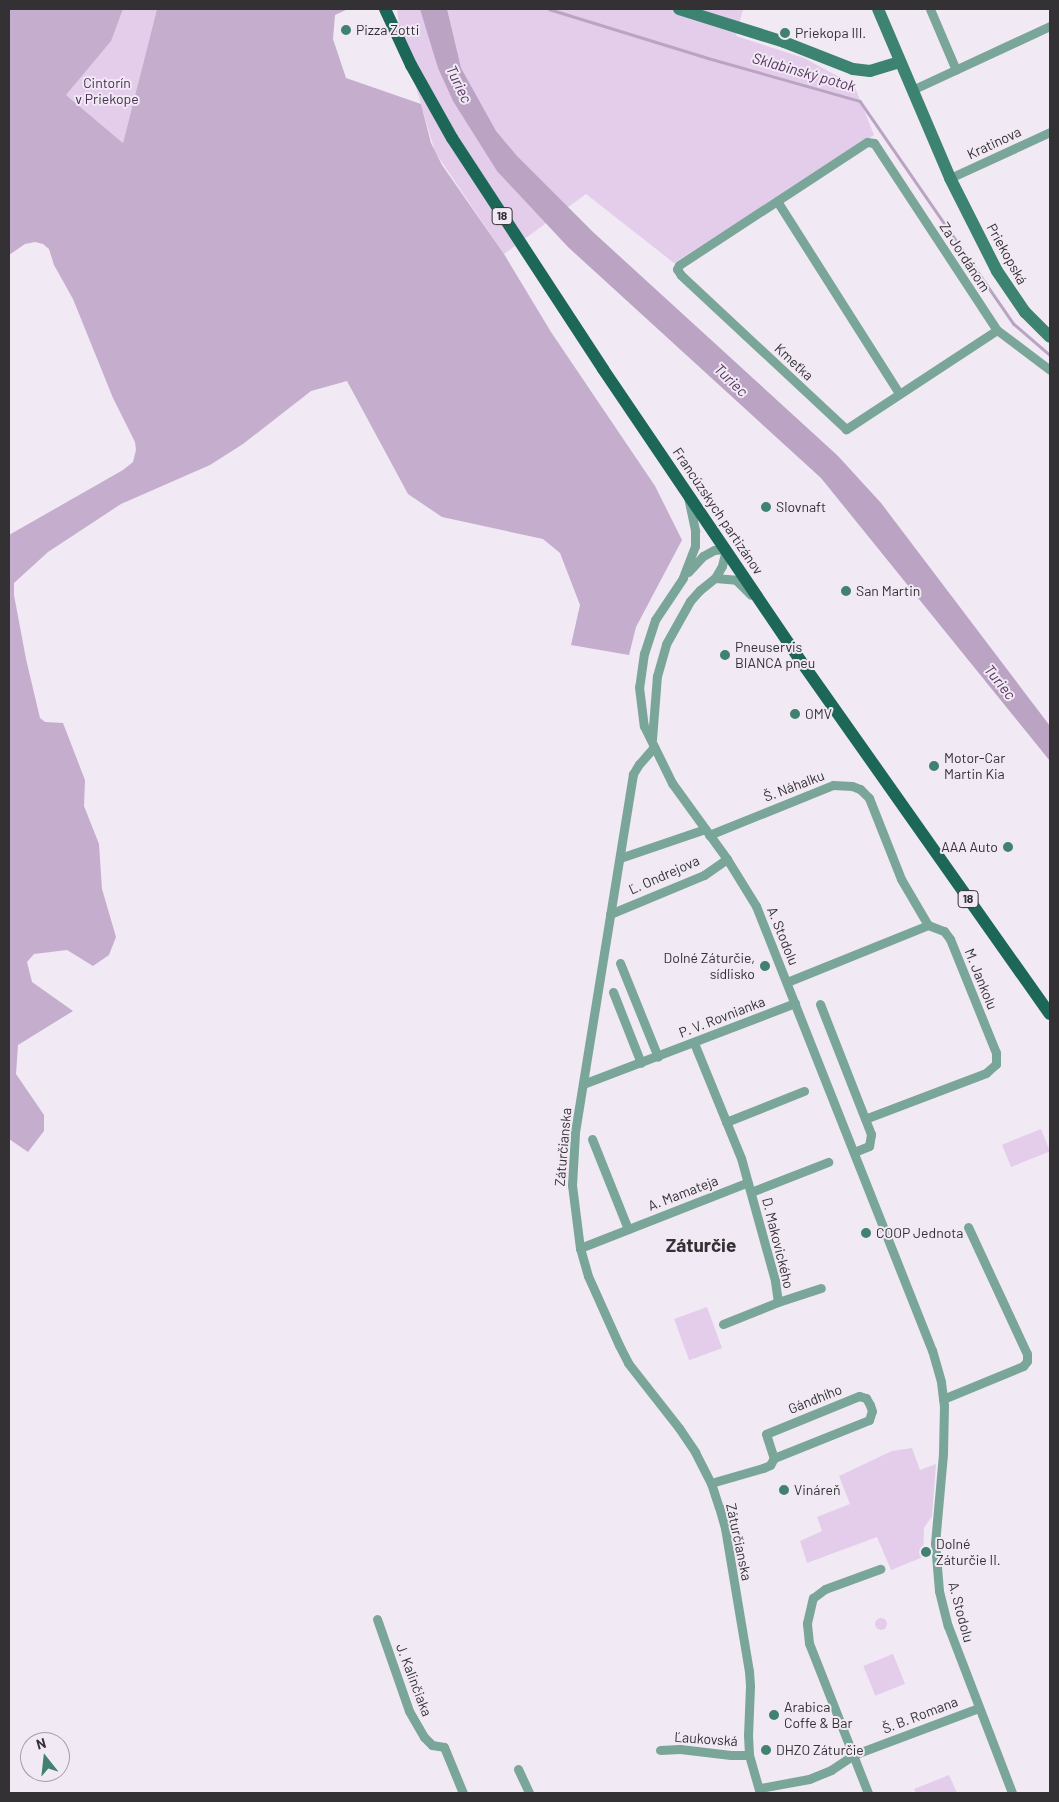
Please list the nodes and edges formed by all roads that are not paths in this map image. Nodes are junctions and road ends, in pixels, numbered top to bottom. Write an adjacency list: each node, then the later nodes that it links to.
1 (386, 9): 16 (main road, Francúzskych partizánov / 18)
2 (679, 9): 6 (street)
3 (878, 9): 6 (street, Priekopská)
4 (930, 9): 7 (street)
5 (1050, 26): 7 (street)
6 (900, 62): 8 (street, Priekopská)
7 (956, 70): 8 (street)
8 (912, 90): 10 (street, Priekopská)
9 (1050, 132): 10 (street, Kratinova)
10 (950, 178): 13 (street, Priekopská)
11 (777, 201): 12 (street, Za Jordánom); 15 (street); 15 (street, Kmeťka)
12 (997, 330): 14 (street, Za Jordánom); 15 (street, Kmeťka)
13 (1050, 337)
14 (1050, 370)
15 (899, 393)
16 (686, 490): 17 (main road, Francúzskych partizánov / 18); 18 (street)
17 (726, 550): 18 (street); 19 (street); 20 (main road, Francúzskych partizánov / 18)
18 (683, 578): 21 (street)
19 (715, 578): 20 (street); 21 (street)
20 (765, 608): 32 (main road, Francúzskych partizánov / 18)
21 (653, 743): 22 (street, A. Stodolu); 23 (street, Záturčianska)
22 (707, 832): 23 (street, Š. Náhalku); 24 (street, A. Stodolu); 26 (street, Š. Náhalku)
23 (620, 858): 25 (street, Záturčianska)
24 (727, 859): 25 (street, Ľ. Ondrejova); 28 (street, A. Stodolu)
25 (610, 914): 36 (street, Záturčianska)
26 (928, 925): 28 (street); 38 (street, M. Jankolu)
27 (620, 963): 34 (street)
28 (787, 982): 30 (street, A. Stodolu)
29 (613, 992): 35 (street)
30 (795, 1002): 33 (street, P. V. Rovnianka); 41 (street, A. Stodolu)
31 (820, 1004): 38 (street)
32 (1050, 1014)
33 (694, 1042): 34 (street, P. V. Rovnianka); 39 (street, D. Makovického)
34 (658, 1057): 35 (street, P. V. Rovnianka)
35 (641, 1063): 36 (street, P. V. Rovnianka)
36 (583, 1084): 47 (street, Záturčianska)
37 (804, 1091): 39 (street)
38 (866, 1119): 41 (street)
39 (726, 1122): 43 (street, D. Makovického)
40 (592, 1139): 46 (street)
41 (854, 1152): 51 (street, A. Stodolu)
42 (828, 1162): 44 (street, D. Makovického)
43 (748, 1182): 44 (street, D. Makovického); 46 (street, A. Mamateja)
44 (751, 1192): 49 (street, D. Makovického)
45 (968, 1227): 51 (street)
46 (628, 1229): 47 (street, A. Mamateja)
47 (580, 1248): 53 (street, Záturčianska)
48 (820, 1288): 49 (street, D. Makovického)
49 (778, 1302): 50 (street, D. Makovického)
50 (723, 1324)
51 (944, 1399): 56 (street, A. Stodolu)
52 (774, 1458): 52 (street, Gándhího); 53 (street, Gándhího)
53 (711, 1483): 58 (street, Záturčianska)
54 (880, 1570): 59 (street)
55 (377, 1619): 62 (street, J. Kalinčiaka)
56 (978, 1708): 59 (street, Š. B. Romana); 65 (street, A. Stodolu)
57 (660, 1750): 58 (street, Ľaukovská)
58 (749, 1755): 61 (street, Záturčianska)
59 (853, 1755): 61 (street, Š. B. Romana); 64 (street)
60 (518, 1769): 63 (street)
61 (760, 1791)
62 (463, 1793)
63 (529, 1793)
64 (868, 1793)
65 (1012, 1793)

